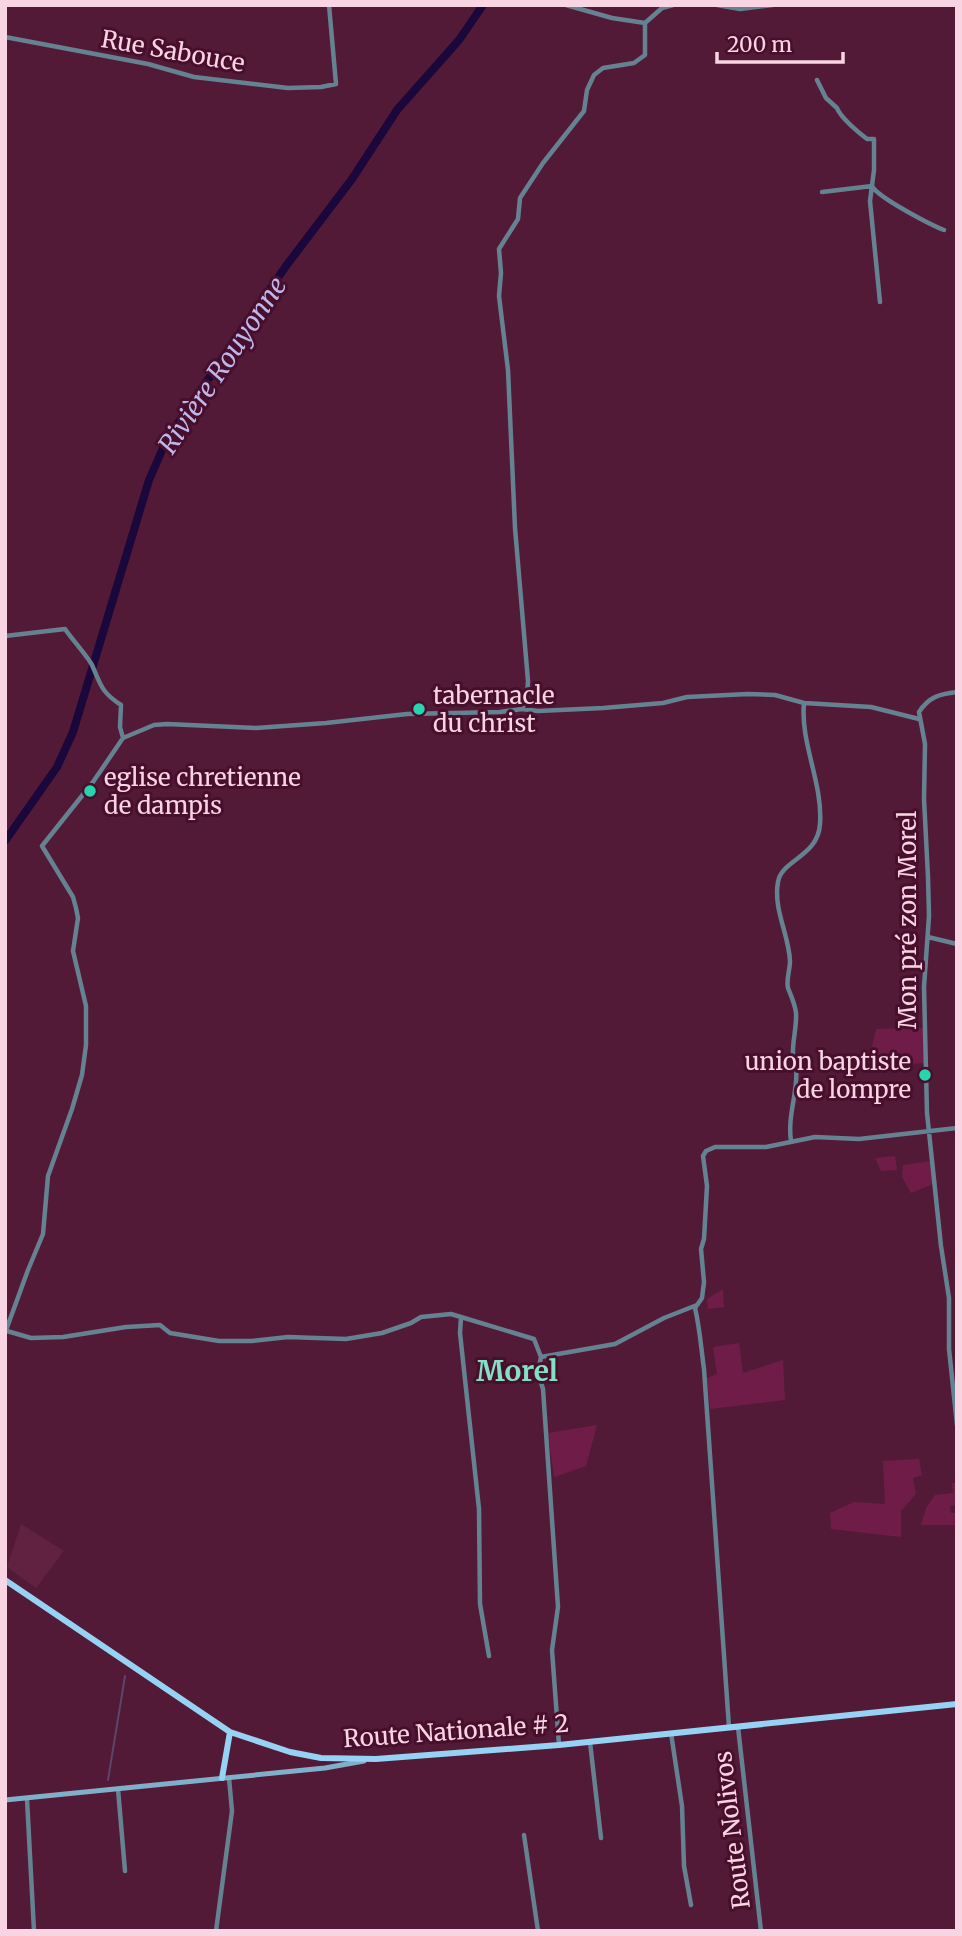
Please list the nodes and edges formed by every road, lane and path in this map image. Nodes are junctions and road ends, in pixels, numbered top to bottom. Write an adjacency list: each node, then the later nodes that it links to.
1 (329, 5): 7 (street, Rue Sabouce)
2 (566, 5): 6 (street)
3 (673, 5): 6 (street)
4 (717, 5): 5 (street)
5 (772, 5)
6 (645, 23): 16 (street)
7 (5, 37)
8 (817, 80): 9 (street)
9 (872, 186): 10 (street); 11 (street); 12 (street)
10 (822, 192)
11 (944, 230)
12 (880, 302)
13 (5, 636): 18 (street)
14 (957, 692): 17 (street)
15 (804, 703): 16 (street); 17 (street); 23 (street)
16 (522, 709): 18 (street)
17 (919, 719): 19 (street, Mon pré zon Morel)
18 (122, 738): 26 (street)
19 (928, 937): 20 (street); 22 (street, Mon pré zon Morel)
20 (957, 944)
21 (957, 1128): 22 (street)
22 (929, 1131): 23 (street); 28 (street, Mon pré zon Morel)
23 (791, 1140): 24 (street)
24 (697, 1304): 27 (street); 33 (street)
25 (461, 1317): 26 (street); 27 (street); 30 (street)
26 (6, 1332)
27 (541, 1357): 37 (street)
28 (957, 1425)
29 (5, 1580): 34 (main road, Route Nationale # 2)
30 (489, 1656)
31 (957, 1704): 32 (main road, Route Nationale # 2)
32 (737, 1726): 33 (main road, Route Nationale # 2); 50 (street, Route Nolivos)
33 (729, 1727): 35 (main road, Route Nationale # 2)
34 (230, 1732): 38 (main road, Route Nationale # 2); 39 (main road)
35 (671, 1733): 36 (main road, Route Nationale # 2); 46 (street)
36 (590, 1741): 37 (main road, Route Nationale # 2); 44 (street)
37 (559, 1745): 38 (main road, Route Nationale # 2)
38 (376, 1759): 39 (main road)
39 (225, 1778): 40 (main road); 48 (street)
40 (118, 1789): 41 (main road); 45 (street)
41 (27, 1798): 42 (main road); 47 (street)
42 (5, 1800)
43 (524, 1835): 49 (street)
44 (601, 1838)
45 (125, 1871)
46 (691, 1905)
47 (34, 1931)
48 (216, 1931)
49 (538, 1931)
50 (761, 1931)

